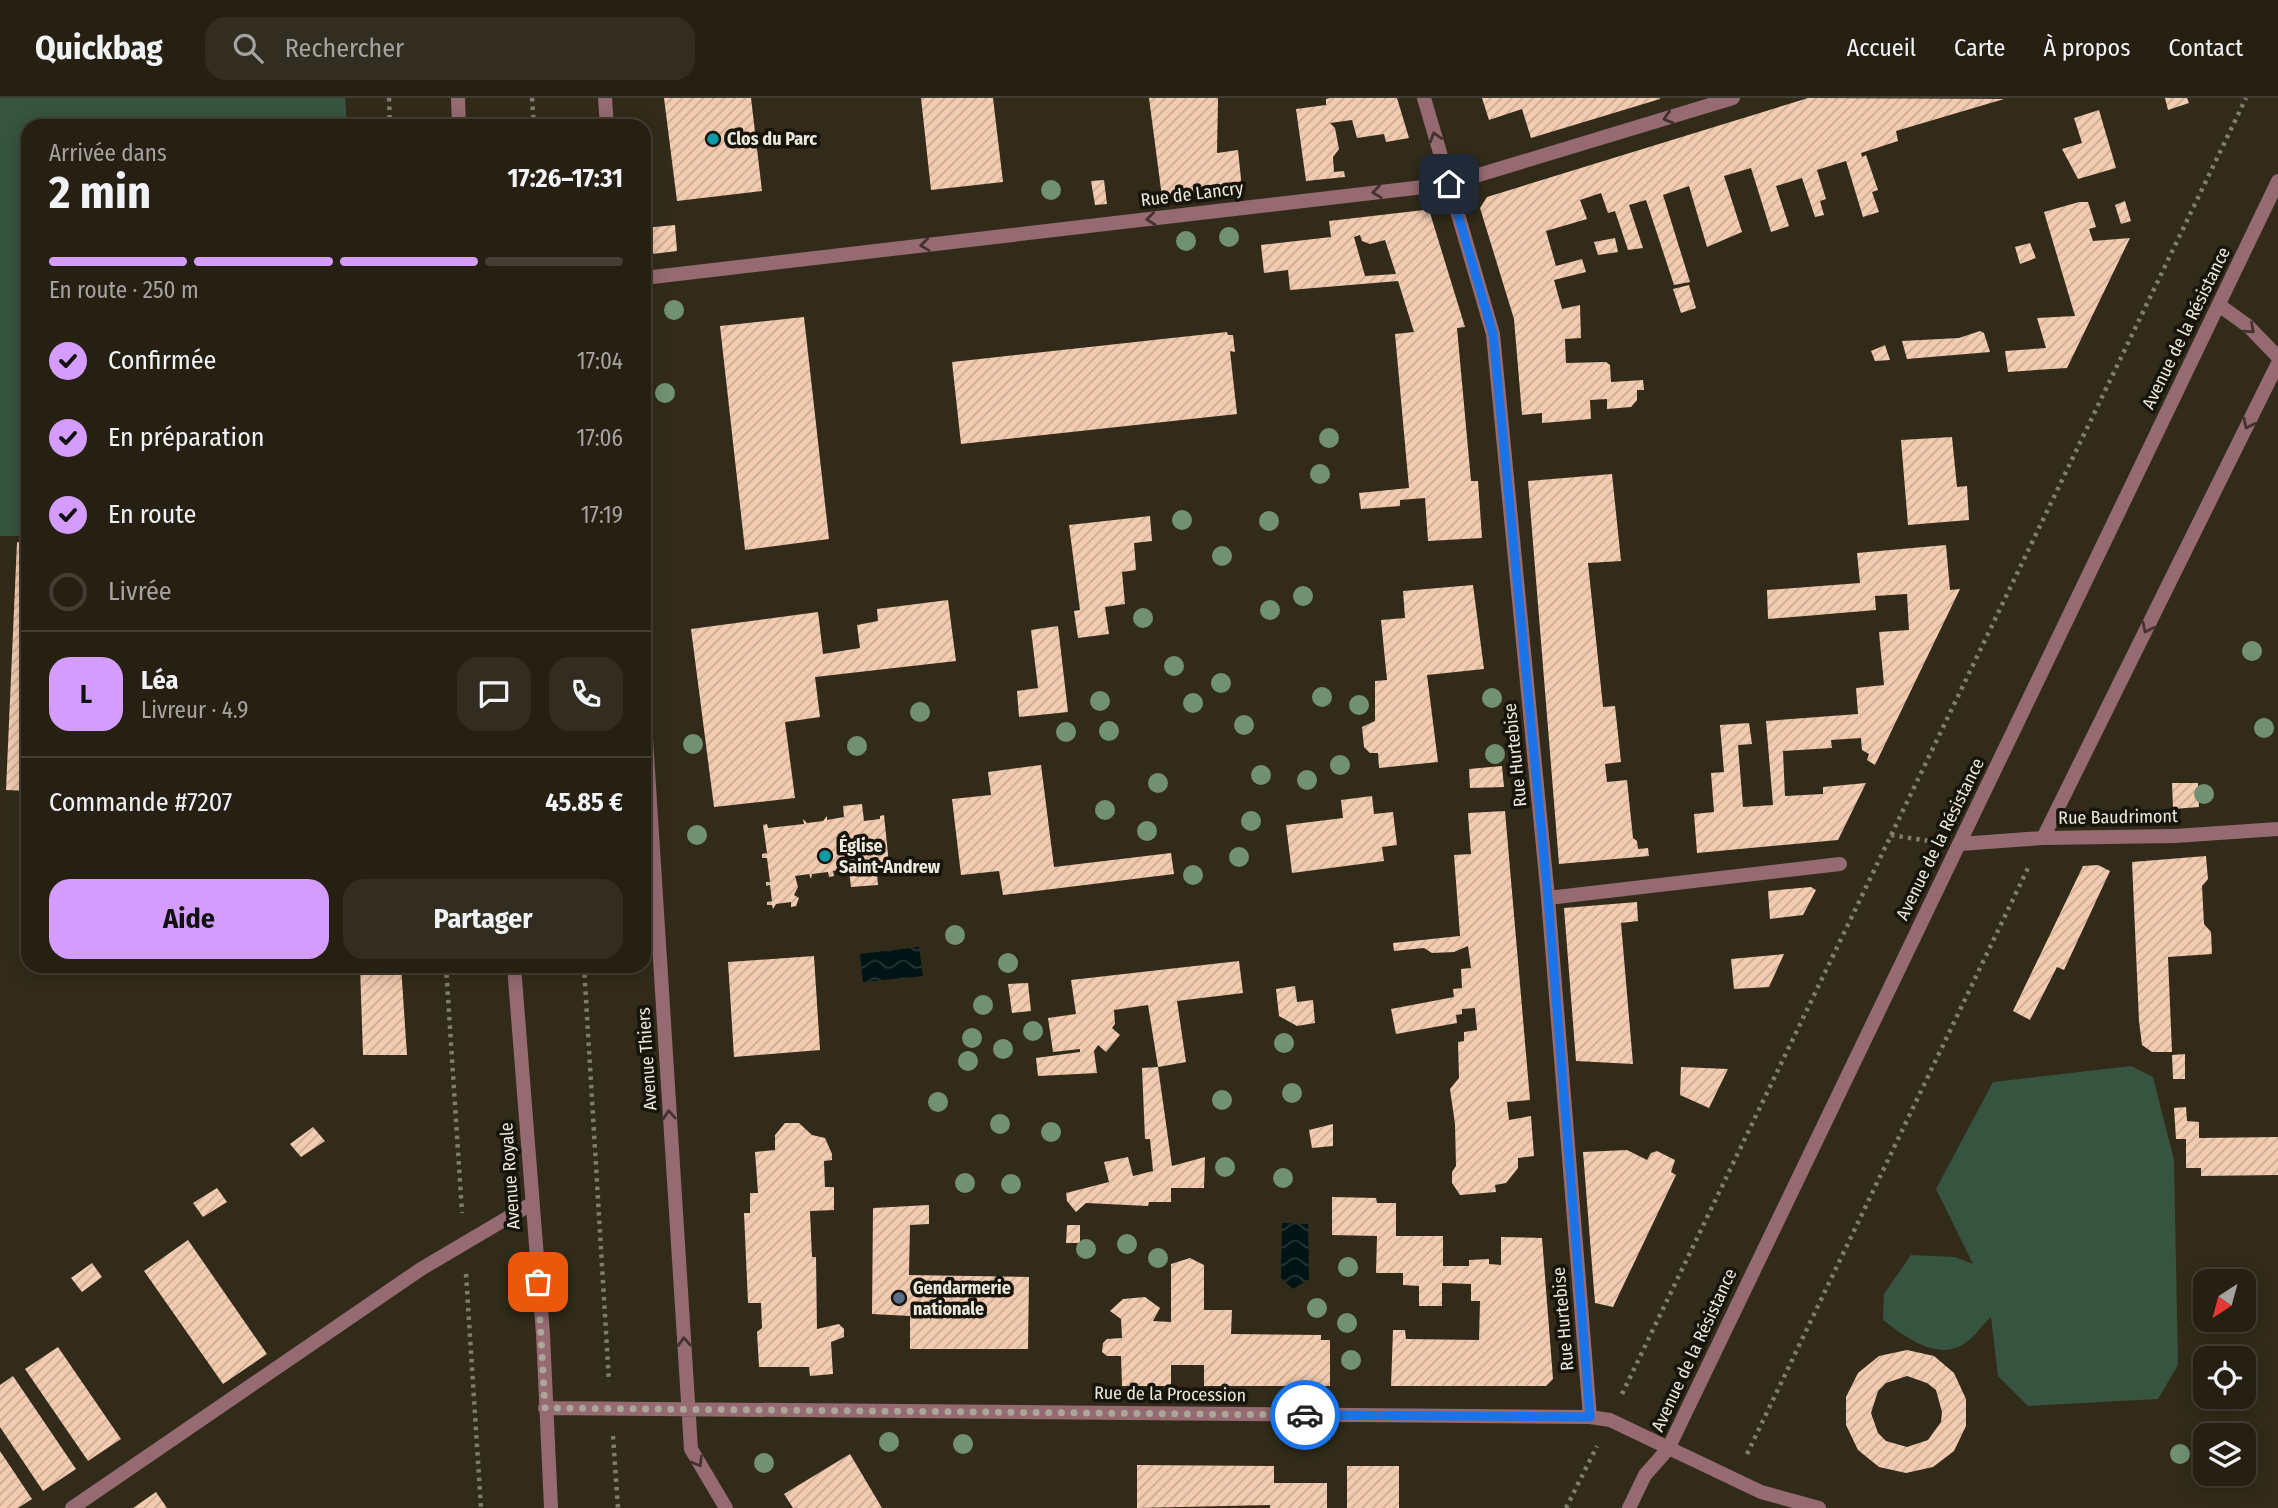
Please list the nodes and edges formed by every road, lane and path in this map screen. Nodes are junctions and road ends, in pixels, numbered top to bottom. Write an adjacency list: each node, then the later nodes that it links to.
1 (389, 98): 8 (path)
2 (458, 98): 9 (street)
3 (532, 98): 10 (path)
4 (605, 98): 11 (street)
5 (1424, 98): 13 (street, Rue Hurtebise, one-way to 5)
6 (1733, 98): 13 (street, Rue de Lancry, one-way to 13)
7 (2246, 98): 20 (path)
8 (390, 119)
9 (459, 119)
10 (534, 119)
11 (606, 119)
12 (2278, 181): 15 (street, Avenue de la Résistance)
13 (1449, 184): 14 (street, Rue de Lancry, one-way to 14); 24 (street, Rue Hurtebise)
14 (651, 277)
15 (2219, 305): 16 (street, one-way to 16); 22 (street, Avenue de la Résistance)
16 (2278, 357)
17 (2278, 363): 21 (street, one-way to 21)
18 (651, 819): 30 (street, Avenue Thiers, one-way to 18)
19 (2278, 830): 21 (street, Rue Baudrimont)
20 (1891, 835): 22 (path); 32 (path)
21 (2043, 838): 22 (street, Rue Baudrimont); 34 (path)
22 (1959, 844): 33 (street, Avenue de la Résistance)
23 (1840, 864): 24 (street)
24 (1548, 898): 31 (street, Rue Hurtebise)
25 (514, 973): 27 (street, Avenue Royale)
26 (584, 973): 29 (path)
27 (531, 1204): 28 (street, Avenue Royale); 36 (street)
28 (545, 1408): 29 (street, Rue de la Procession); 37 (street, Avenue Royale)
29 (610, 1409): 30 (street, Rue de la Procession); 38 (path)
30 (688, 1410): 31 (street, Rue de la Procession); 39 (street, Avenue Thiers, one-way to 39)
31 (1590, 1417): 32 (street, Rue de la Procession)
32 (1610, 1420): 33 (street, Rue de la Procession); 40 (path)
33 (1668, 1449): 34 (street, Rue de la Procession); 41 (street, Avenue de la Résistance)
34 (1735, 1480): 35 (street, Rue de la Procession)
35 (1761, 1492): 42 (street); 43 (street, Rue de la Procession)
36 (72, 1508)
37 (551, 1508)
38 (618, 1508)
39 (726, 1508)
40 (1566, 1508)
41 (1629, 1508)
42 (1759, 1508)
43 (1819, 1508)

